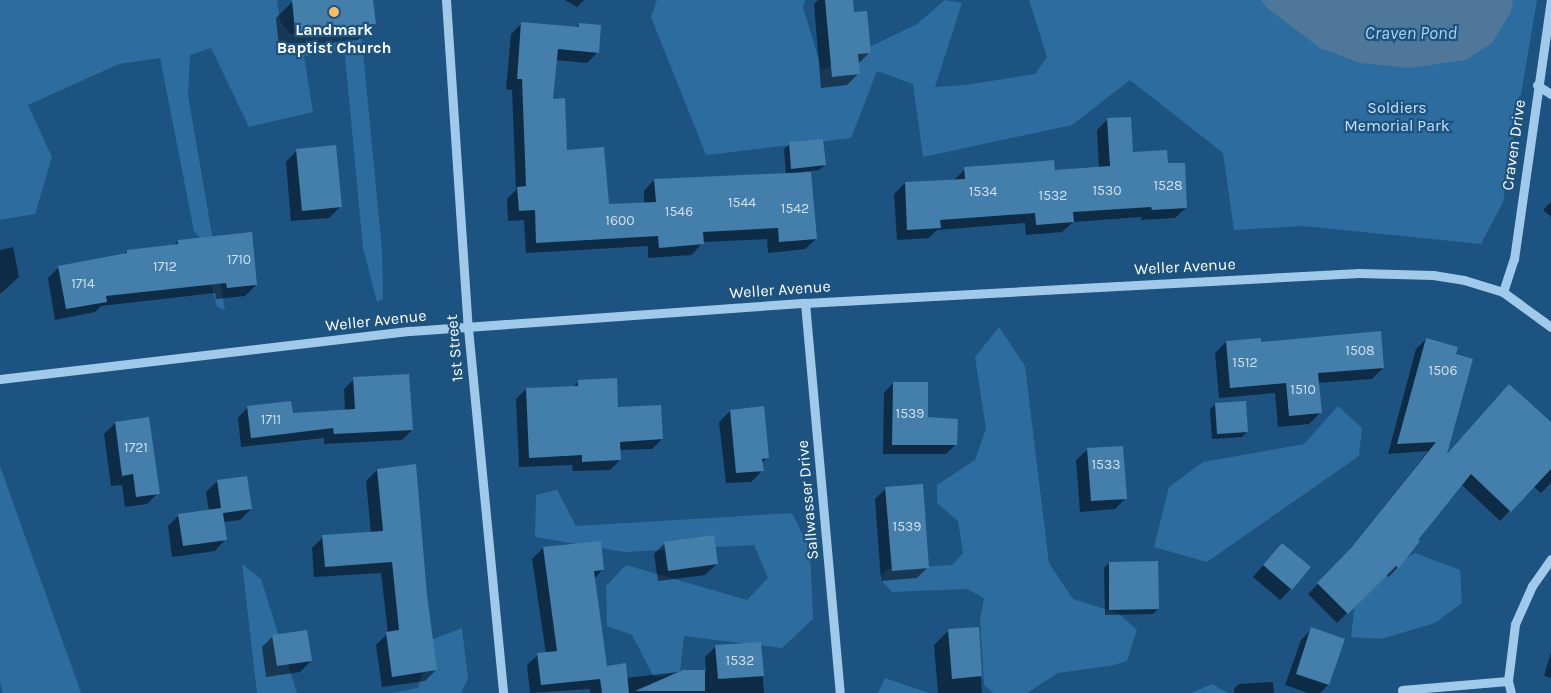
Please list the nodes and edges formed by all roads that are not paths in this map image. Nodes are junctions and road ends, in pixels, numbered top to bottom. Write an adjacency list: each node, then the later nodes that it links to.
1 (446, 0): 7 (street, 1st Street)
2 (1551, 0): 3 (street, Craven Drive)
3 (1538, 85): 4 (street); 5 (street, Craven Drive)
4 (1551, 94)
5 (1503, 292): 6 (street, Weller Avenue); 8 (street, Weller Avenue)
6 (805, 304): 7 (street, Weller Avenue); 14 (street, Sallwasser Drive)
7 (468, 328): 9 (street, Weller Avenue); 13 (street, 1st Street)
8 (1551, 328)
9 (0, 379)
10 (1551, 559): 11 (street)
11 (1508, 681): 12 (street); 15 (street)
12 (1402, 690)
13 (502, 693)
14 (840, 693)
15 (1511, 693)

